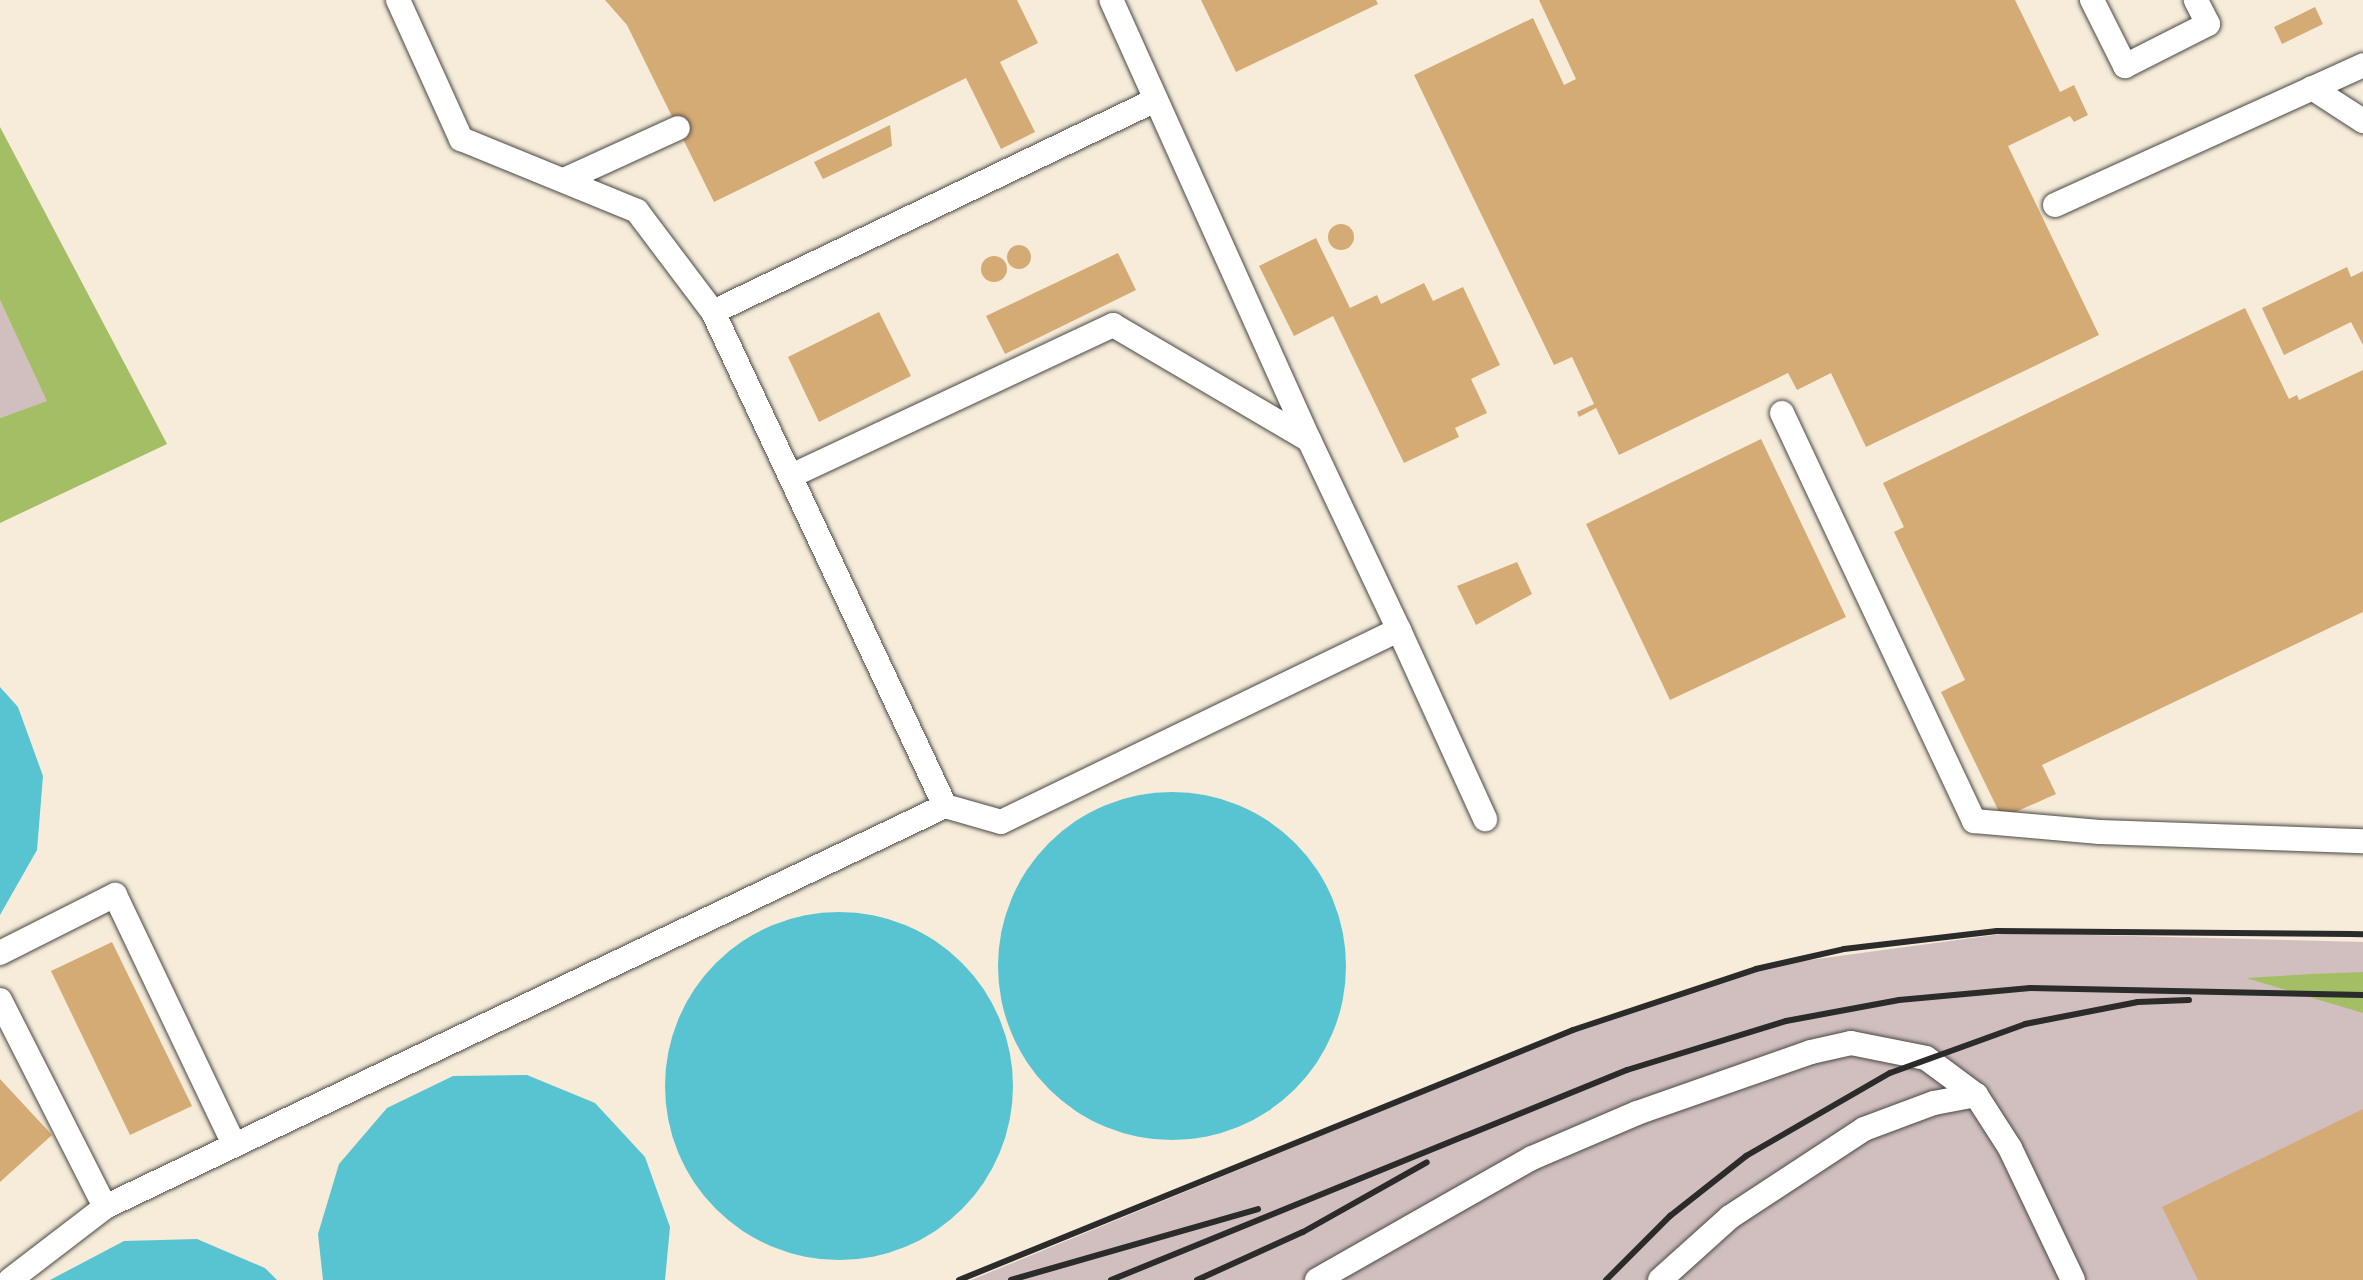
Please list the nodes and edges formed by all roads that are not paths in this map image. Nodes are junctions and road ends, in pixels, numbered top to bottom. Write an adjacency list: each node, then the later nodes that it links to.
1 (398, 0): 10 (lane)
2 (1111, 0): 7 (lane)
3 (2092, 0): 4 (lane)
4 (2196, 0)
5 (2363, 65): 6 (lane)
6 (2312, 88): 8 (lane); 11 (lane)
7 (1156, 100): 12 (lane); 14 (lane)
8 (2363, 121)
9 (678, 128): 10 (lane)
10 (564, 180): 12 (lane)
11 (2055, 205)
12 (713, 312): 15 (lane)
13 (1782, 413): 19 (lane)
14 (1309, 440): 15 (lane); 16 (lane)
15 (791, 476): 17 (lane)
16 (1399, 630): 17 (lane); 18 (lane)
17 (945, 806): 23 (lane)
18 (1485, 819)
19 (2363, 841)
20 (0, 953): 23 (lane)
21 (0, 1000): 24 (lane)
22 (1976, 1095): 26 (lane); 27 (lane); 28 (lane)
23 (234, 1144): 24 (lane)
24 (105, 1207): 25 (lane)
25 (10, 1280)
26 (1317, 1280)
27 (1660, 1280)
28 (2073, 1280)

